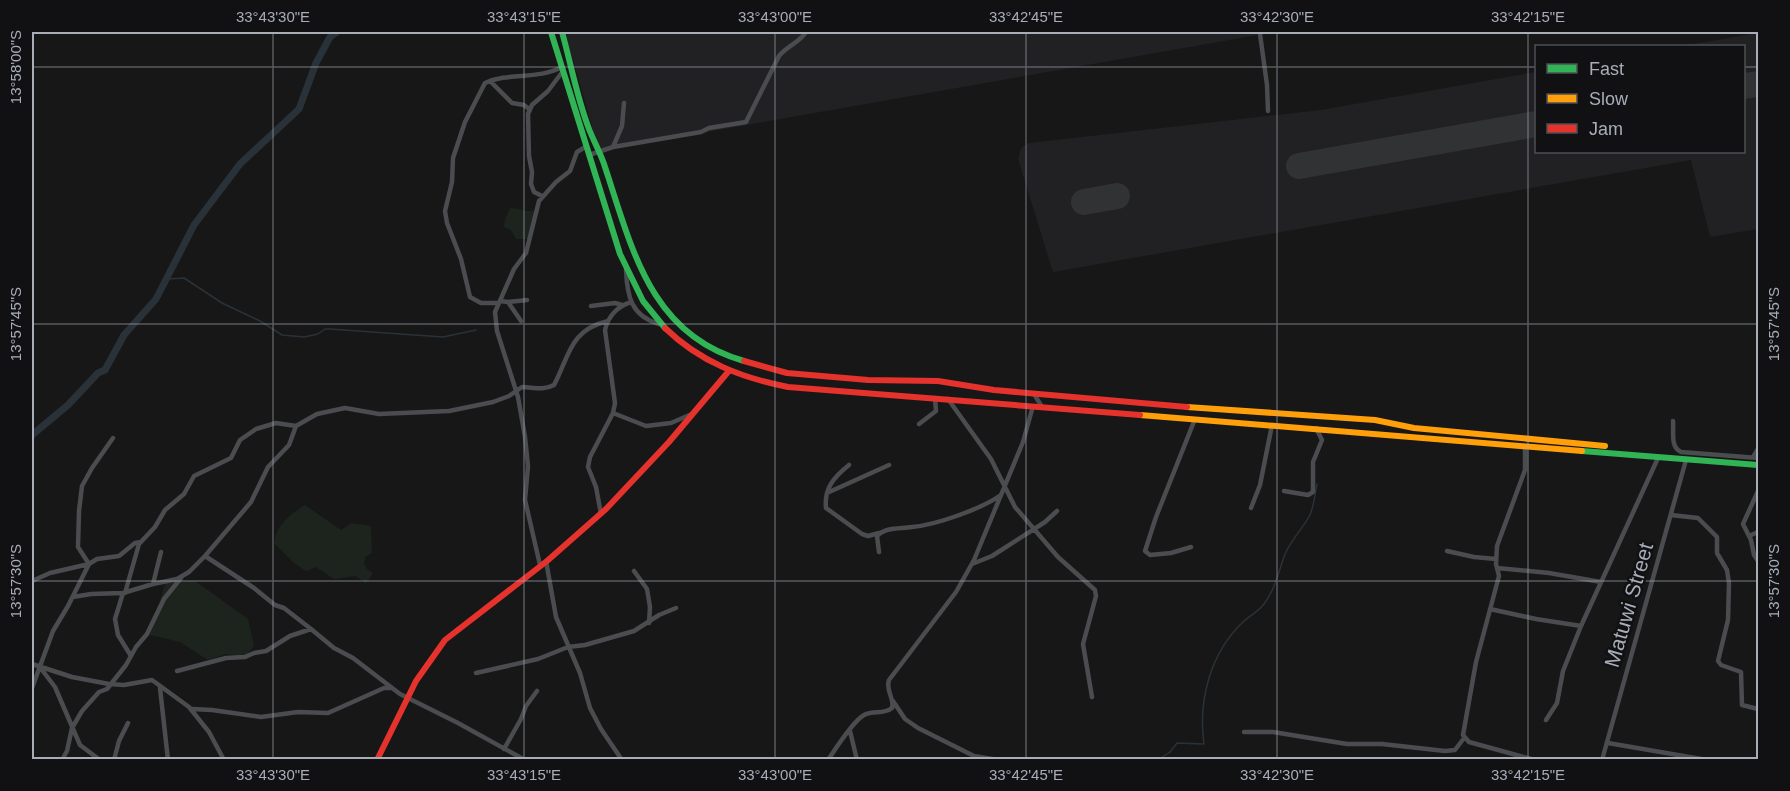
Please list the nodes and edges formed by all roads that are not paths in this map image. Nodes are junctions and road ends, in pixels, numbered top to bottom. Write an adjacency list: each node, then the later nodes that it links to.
1 (551, 32): 5 (street)
2 (562, 32): 12 (street)
3 (806, 32): 11 (street)
4 (1262, 32): 9 (street)
5 (563, 69): 6 (street); 8 (street); 10 (street)
6 (490, 81): 8 (street); 17 (street)
7 (624, 103): 11 (street)
8 (529, 109): 14 (street)
9 (1268, 111)
10 (587, 146): 13 (street); 14 (street)
11 (613, 147): 12 (street)
12 (600, 151): 13 (street); 27 (street)
13 (589, 155): 15 (street)
14 (542, 196): 17 (street)
15 (626, 268): 19 (street); 24 (street)
16 (527, 300): 18 (street)
17 (499, 302): 18 (street); 26 (street)
18 (508, 302): 22 (street)
19 (631, 303): 20 (street); 24 (street)
20 (622, 305): 21 (street); 23 (street)
21 (591, 306)
22 (521, 321)
23 (608, 321): 26 (street); 33 (street)
24 (662, 324): 25 (street)
25 (728, 372): 28 (street); 32 (street)
26 (516, 390): 38 (street); 71 (street)
27 (1034, 393): 31 (street); 41 (street)
28 (935, 398): 29 (street); 36 (street)
29 (948, 399): 30 (street); 50 (street)
30 (1033, 406): 31 (street); 50 (street)
31 (1042, 407): 34 (street)
32 (697, 412): 33 (street); 57 (street)
33 (614, 413): 57 (street)
34 (1195, 419): 37 (street); 64 (street)
35 (1673, 422): 45 (street)
36 (919, 424)
37 (1272, 425): 39 (street); 55 (street)
38 (297, 426): 63 (street); 68 (street)
39 (1316, 428): 42 (street); 51 (street)
40 (113, 438): 72 (street)
41 (1605, 446)
42 (1525, 447): 44 (street); 69 (street)
43 (1758, 449): 45 (street)
44 (1658, 458): 46 (street); 78 (street)
45 (1756, 458)
46 (1686, 460): 49 (street); 58 (street, Matuwi Street)
47 (849, 465): 53 (street)
48 (889, 465): 53 (street)
49 (1758, 465)
50 (1005, 488): 54 (street); 59 (street)
51 (1284, 491)
52 (1758, 491): 62 (street)
53 (827, 493): 61 (street)
54 (1001, 495): 61 (street); 73 (street)
55 (1251, 508)
56 (1057, 511): 59 (street)
57 (601, 514): 71 (street)
58 (1671, 515): 103 (street); 110 (street, Matuwi Street)
59 (1035, 529): 73 (street); 100 (street)
60 (1758, 532): 62 (street)
61 (879, 533): 67 (street)
62 (1749, 536): 70 (street)
63 (141, 542): 72 (street); 80 (street)
64 (1191, 547)
65 (1447, 551): 69 (street)
66 (161, 552): 79 (street)
67 (879, 552)
68 (206, 556): 76 (street); 86 (street)
69 (1496, 560): 74 (street)
70 (1758, 561)
71 (543, 563): 87 (street); 96 (street)
72 (89, 564): 77 (street); 81 (street)
73 (972, 564): 101 (street)
74 (1497, 568): 78 (street); 83 (street)
75 (634, 571): 84 (street)
76 (183, 576): 79 (street); 88 (street)
77 (32, 581)
78 (1601, 582): 85 (street)
79 (153, 584): 80 (street)
80 (124, 593): 81 (street); 88 (street)
81 (73, 597): 90 (street)
82 (676, 608): 84 (street)
83 (1490, 609): 85 (street); 109 (street)
84 (649, 623): 87 (street)
85 (1581, 626): 104 (street)
86 (311, 629): 91 (street); 97 (street)
87 (568, 647): 92 (street); 119 (street)
88 (131, 656): 93 (street)
89 (32, 664): 90 (street)
90 (39, 666): 93 (street); 95 (street); 106 (street)
91 (177, 671)
92 (476, 673)
93 (110, 684): 94 (street); 106 (street)
94 (160, 687): 102 (street); 115 (street)
95 (32, 688)
96 (414, 688): 97 (street); 99 (street)
97 (393, 689): 99 (street); 102 (street)
98 (537, 691): 111 (street)
99 (408, 698): 111 (street); 117 (street)
100 (1092, 698)
101 (892, 701): 107 (street); 122 (street)
102 (189, 707): 116 (street)
103 (1758, 709)
104 (1546, 720)
105 (128, 723): 114 (street)
106 (72, 728): 112 (street); 113 (street)
107 (850, 731): 120 (street); 121 (street)
108 (1244, 732): 109 (street)
109 (1464, 738): 123 (street)
110 (1608, 743): 124 (street, Matuwi Street); 125 (street)
111 (504, 749): 118 (street)
112 (62, 759)
113 (100, 759)
114 (114, 759)
115 (168, 759)
116 (224, 759)
117 (378, 759)
118 (525, 759)
119 (622, 759)
120 (828, 759)
121 (857, 759)
122 (998, 759)
123 (1534, 759)
124 (1602, 759)
125 (1707, 759)

